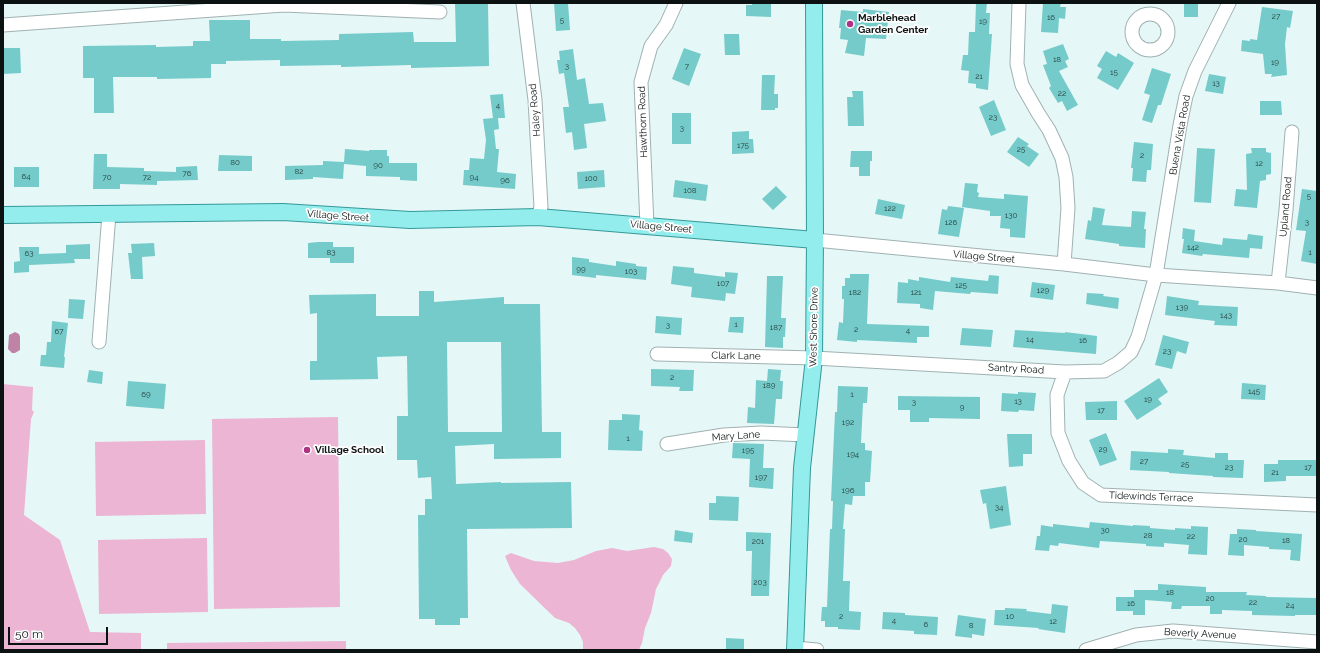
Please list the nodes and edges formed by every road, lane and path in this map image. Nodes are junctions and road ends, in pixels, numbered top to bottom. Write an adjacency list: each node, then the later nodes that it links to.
1 (523, 3): 11 (street, Haley Road)
2 (676, 3): 12 (street, Hawthorn Road)
3 (814, 3): 13 (main road, West Shore Drive)
4 (1019, 3): 14 (street)
5 (1230, 3): 15 (street, Buena Vista Road)
6 (440, 12): 7 (street)
7 (3, 25)
8 (1292, 132): 16 (street, Upland Road)
9 (109, 214): 10 (main road, Village Street); 11 (main road, Village Street); 18 (street)
10 (3, 215)
11 (538, 217): 12 (main road, Village Street)
12 (647, 226): 13 (main road, Village Street)
13 (815, 240): 14 (street, Village Street); 20 (main road, West Shore Drive)
14 (1064, 264): 15 (street, Village Street)
15 (1156, 275): 16 (street, Village Street); 21 (street, Santry Road)
16 (1278, 283): 17 (street, Village Street)
17 (1317, 288)
18 (99, 342)
19 (657, 354): 20 (street, Clark Lane)
20 (814, 358): 21 (street, Santry Road); 22 (main road, West Shore Drive)
21 (1065, 372): 24 (street, Tidewinds Terrace)
22 (806, 435): 23 (street, Mary Lane); 26 (main road, West Shore Drive)
23 (668, 444)
24 (1317, 505)
25 (1317, 642): 28 (street, Beverly Avenue)
26 (795, 649): 27 (street)
27 (817, 650)
28 (1086, 650)

